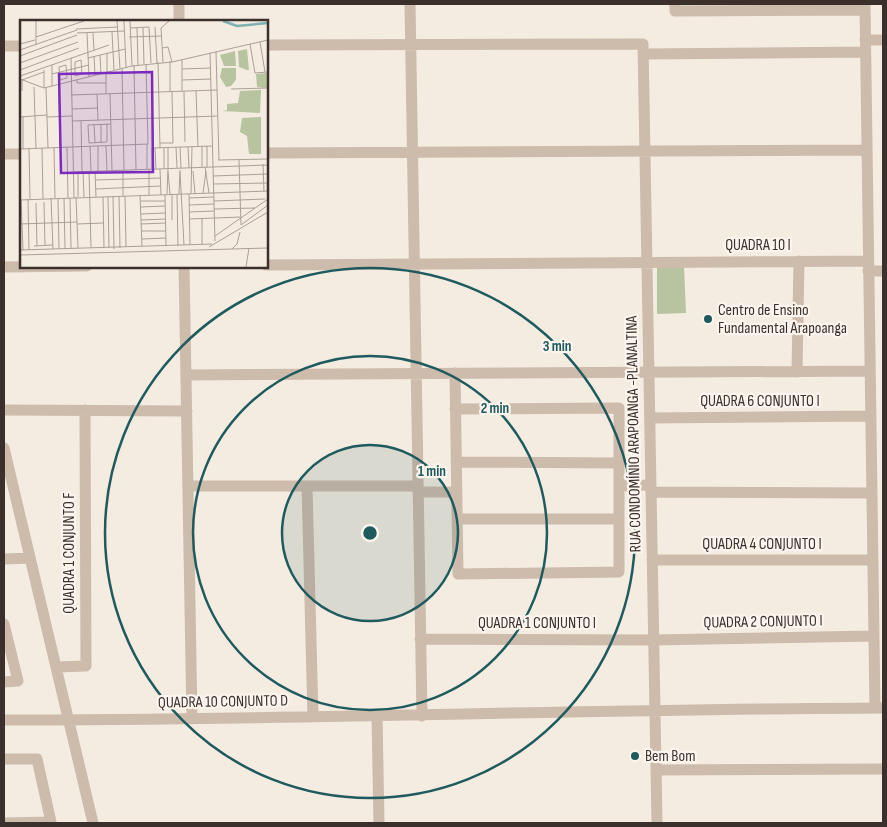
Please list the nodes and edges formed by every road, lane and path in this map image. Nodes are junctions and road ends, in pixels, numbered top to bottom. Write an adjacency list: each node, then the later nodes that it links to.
1 (179, 4): 5 (street)
2 (410, 4): 9 (street)
3 (865, 7): 4 (street); 6 (street)
4 (675, 8)
5 (179, 20)
6 (865, 40): 7 (street); 13 (street)
7 (883, 40)
8 (268, 45): 9 (street)
9 (410, 45): 12 (street); 16 (street)
10 (4, 46): 11 (street)
11 (20, 46)
12 (643, 49): 13 (street); 15 (street, RUA CONDOMÍNIO ARAPOANGA -PLANALTINA)
13 (865, 52): 14 (street)
14 (867, 150): 15 (street); 24 (street)
15 (645, 151): 16 (street); 21 (street, RUA CONDOMÍNIO ARAPOANGA -PLANALTINA)
16 (412, 152): 17 (street); 22 (street)
17 (268, 153)
18 (4, 154): 19 (street)
19 (20, 154)
20 (799, 261): 21 (street, QUADRA 10 I); 24 (street, QUADRA 10 I); 31 (street)
21 (647, 262): 22 (street, QUADRA 10 I); 30 (street, RUA CONDOMÍNIO ARAPOANGA -PLANALTINA)
22 (414, 264): 23 (street, QUADRA 10 I); 33 (street)
23 (268, 265)
24 (868, 266): 28 (street, QUADRA 10 I); 29 (street)
25 (4, 267): 26 (street)
26 (20, 267)
27 (184, 268): 34 (street)
28 (883, 271)
29 (870, 371): 31 (street); 39 (street)
30 (649, 372): 31 (street); 32 (street); 40 (street, RUA CONDOMÍNIO ARAPOANGA -PLANALTINA)
31 (797, 372)
32 (455, 373): 33 (street); 35 (street)
33 (416, 374): 34 (street); 47 (street)
34 (186, 375): 38 (street)
35 (455, 409): 42 (street); 43 (street)
36 (4, 410): 37 (street)
37 (85, 410): 38 (street); 65 (street, QUADRA 1 CONJUNTO F)
38 (187, 411): 44 (street)
39 (870, 416): 40 (street, QUADRA 6 CONJUNTO I); 50 (street)
40 (650, 418): 48 (street, RUA CONDOMÍNIO ARAPOANGA -PLANALTINA)
41 (4, 449): 51 (street)
42 (456, 462): 43 (street); 49 (street)
43 (619, 463): 46 (street)
44 (188, 486): 45 (street); 73 (street)
45 (307, 486): 47 (street); 72 (street)
46 (619, 486): 48 (street); 55 (street)
47 (418, 489): 49 (street); 63 (street)
48 (651, 489): 50 (street); 58 (street, RUA CONDOMÍNIO ARAPOANGA -PLANALTINA)
49 (456, 492): 54 (street)
50 (872, 493): 53 (street)
51 (16, 501): 52 (street); 57 (street)
52 (4, 502)
53 (878, 518): 59 (street)
54 (457, 519): 55 (street); 55 (street)
55 (619, 519)
56 (4, 558): 57 (street)
57 (30, 558): 65 (street)
58 (652, 560): 59 (street, QUADRA 4 CONJUNTO I); 64 (street, RUA CONDOMÍNIO ARAPOANGA -PLANALTINA)
59 (873, 560): 60 (street)
60 (879, 574): 62 (street)
61 (4, 624): 67 (street)
62 (877, 628): 64 (street, QUADRA 2 CONJUNTO I); 66 (street)
63 (420, 639): 64 (street, QUADRA 1 CONJUNTO I); 71 (street)
64 (654, 640): 69 (street, RUA CONDOMÍNIO ARAPOANGA -PLANALTINA)
65 (56, 667): 75 (street)
66 (879, 674): 68 (street)
67 (4, 682)
68 (879, 708): 69 (street, QUADRA 10 CONJUNTO D)
69 (655, 710): 71 (street, QUADRA 10 CONJUNTO D); 78 (street, RUA CONDOMÍNIO ARAPOANGA -PLANALTINA)
70 (377, 716): 71 (street, QUADRA 10 CONJUNTO D); 72 (street, QUADRA 10 CONJUNTO D); 81 (street)
71 (422, 716)
72 (313, 717): 73 (street, QUADRA 10 CONJUNTO D)
73 (192, 719): 75 (street, QUADRA 10 CONJUNTO D)
74 (4, 720): 75 (street, QUADRA 10 CONJUNTO D)
75 (69, 720): 80 (street)
76 (4, 759): 79 (street)
77 (878, 769): 78 (street)
78 (656, 770): 82 (street, RUA CONDOMÍNIO ARAPOANGA -PLANALTINA)
79 (5, 823)
80 (93, 823)
81 (379, 823)
82 (657, 823)

